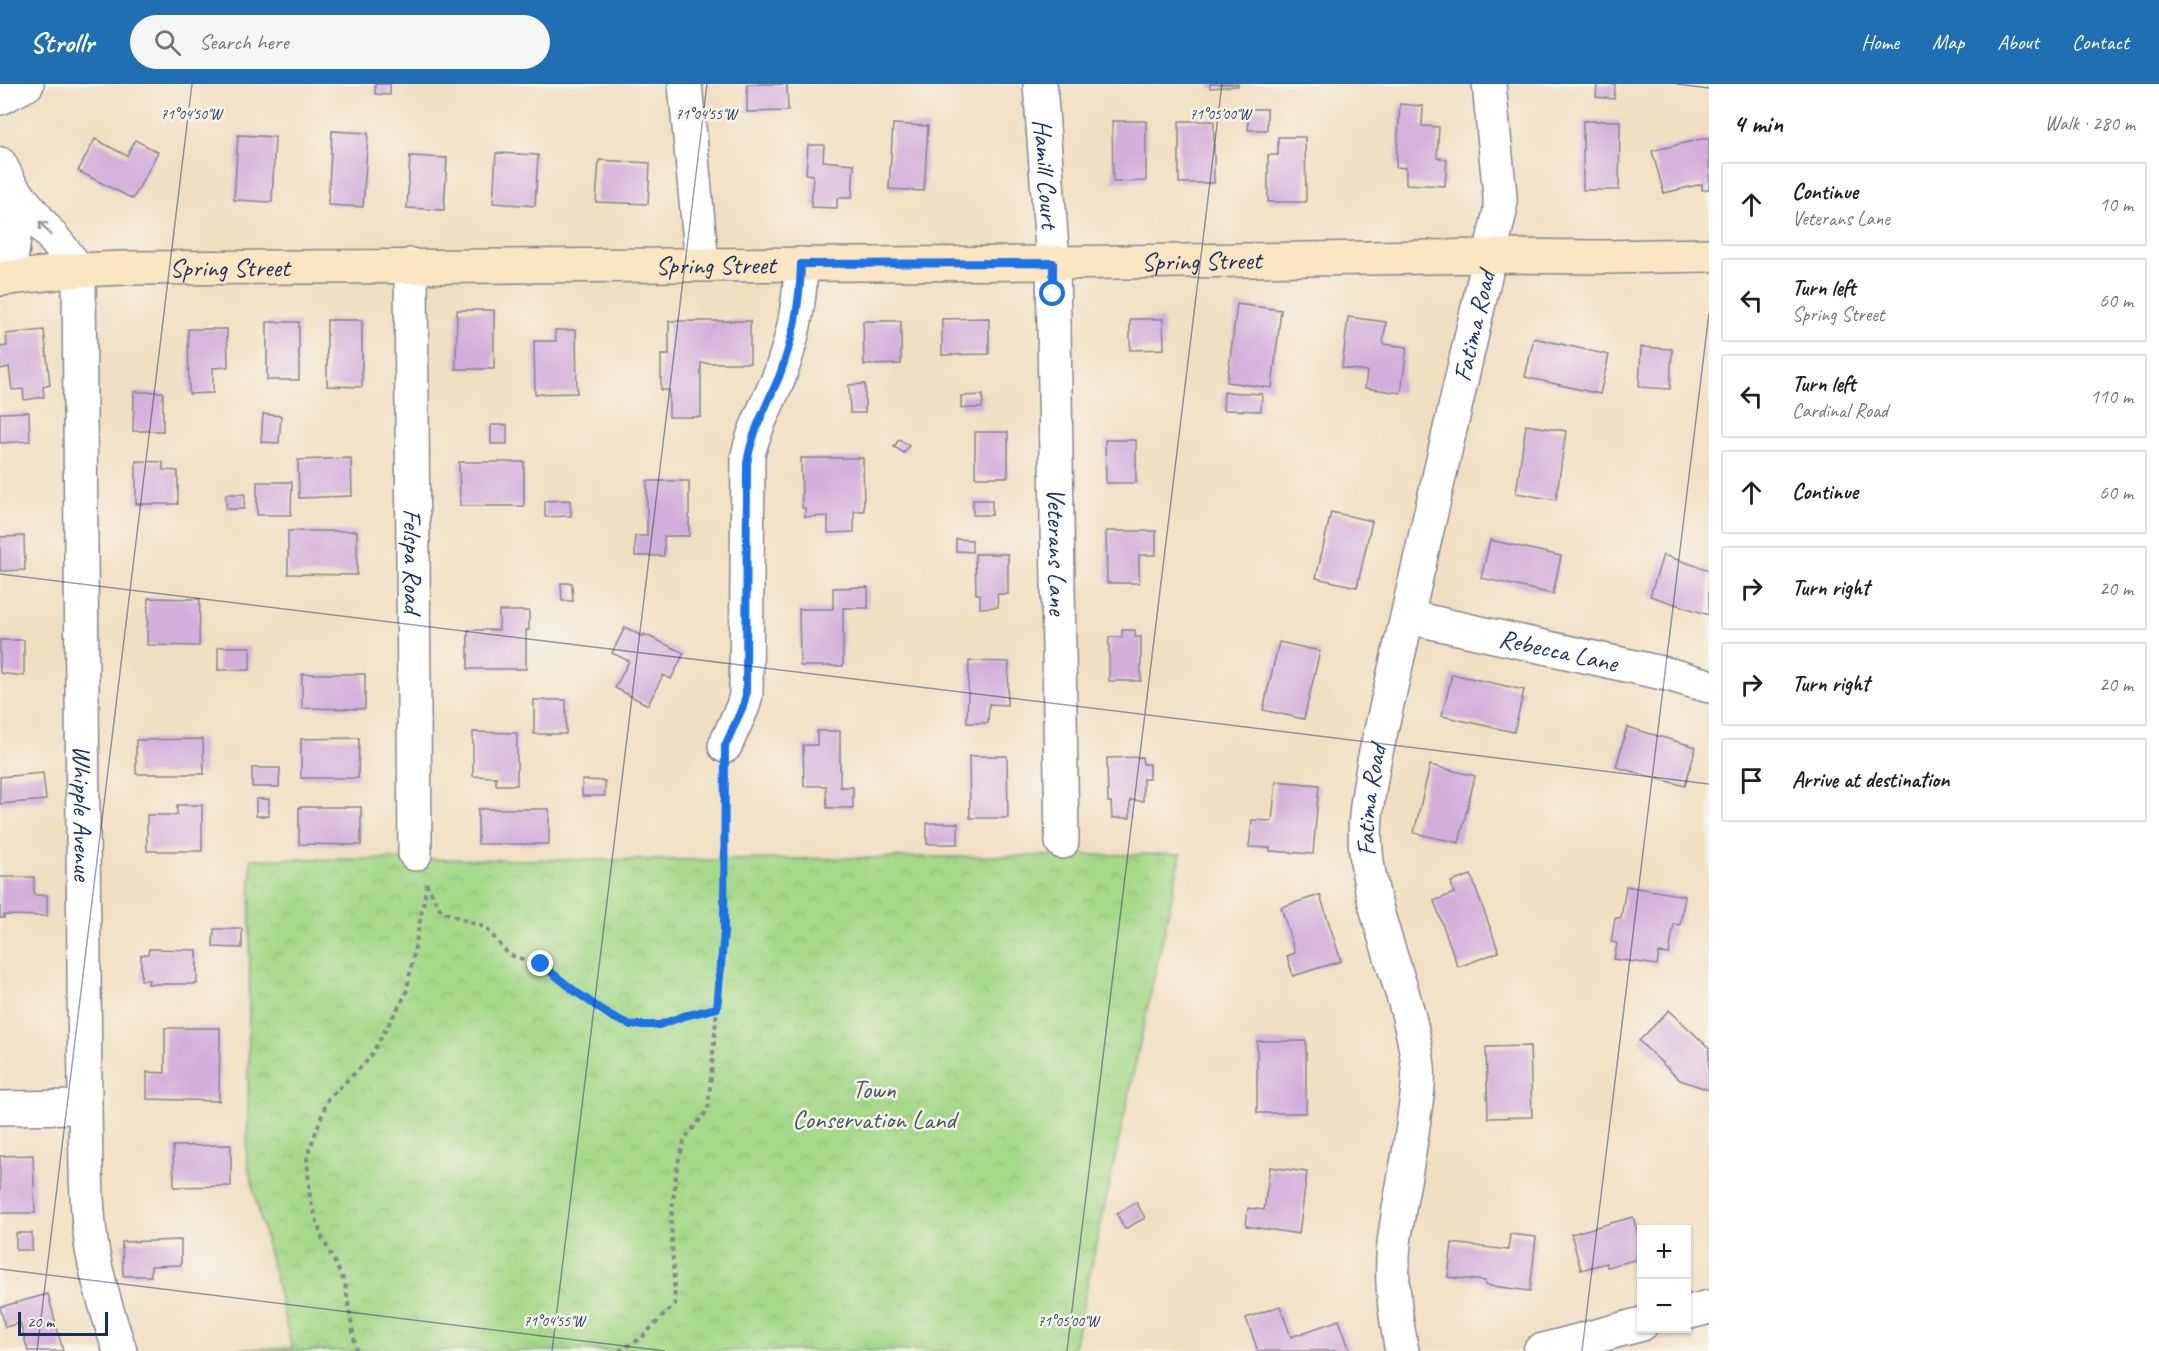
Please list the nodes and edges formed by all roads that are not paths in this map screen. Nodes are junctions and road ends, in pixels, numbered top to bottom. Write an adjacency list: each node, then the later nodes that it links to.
1 (27, 84): 5 (street)
2 (685, 84): 10 (street)
3 (1040, 84): 9 (street, Hamill Court)
4 (1489, 84): 8 (street, Fatima Road)
5 (0, 98)
6 (6, 175): 13 (street, one-way to 6); 14 (street)
7 (1709, 255): 8 (main road, Spring Street)
8 (1490, 256): 9 (main road, Spring Street); 15 (street, Fatima Road)
9 (1053, 263): 11 (main road, Spring Street); 18 (street, Veterans Lane)
10 (702, 264): 11 (main road, Spring Street); 12 (main road, Spring Street)
11 (801, 264): 17 (street)
12 (411, 266): 13 (main road, Spring Street); 19 (street, Felspa Road)
13 (79, 270): 14 (main road, Spring Street); 20 (street, Whipple Avenue)
14 (4, 278)
15 (1408, 617): 16 (street, Rebecca Lane); 26 (street, Fatima Road)
16 (1709, 686)
17 (725, 746)
18 (1062, 842)
19 (421, 869)
20 (85, 1107): 21 (street); 25 (street, Whipple Avenue)
21 (0, 1108)
22 (1709, 1307): 23 (street)
23 (1691, 1312)
24 (1637, 1325): 27 (street)
25 (120, 1351)
26 (1402, 1351)
27 (1540, 1351)

